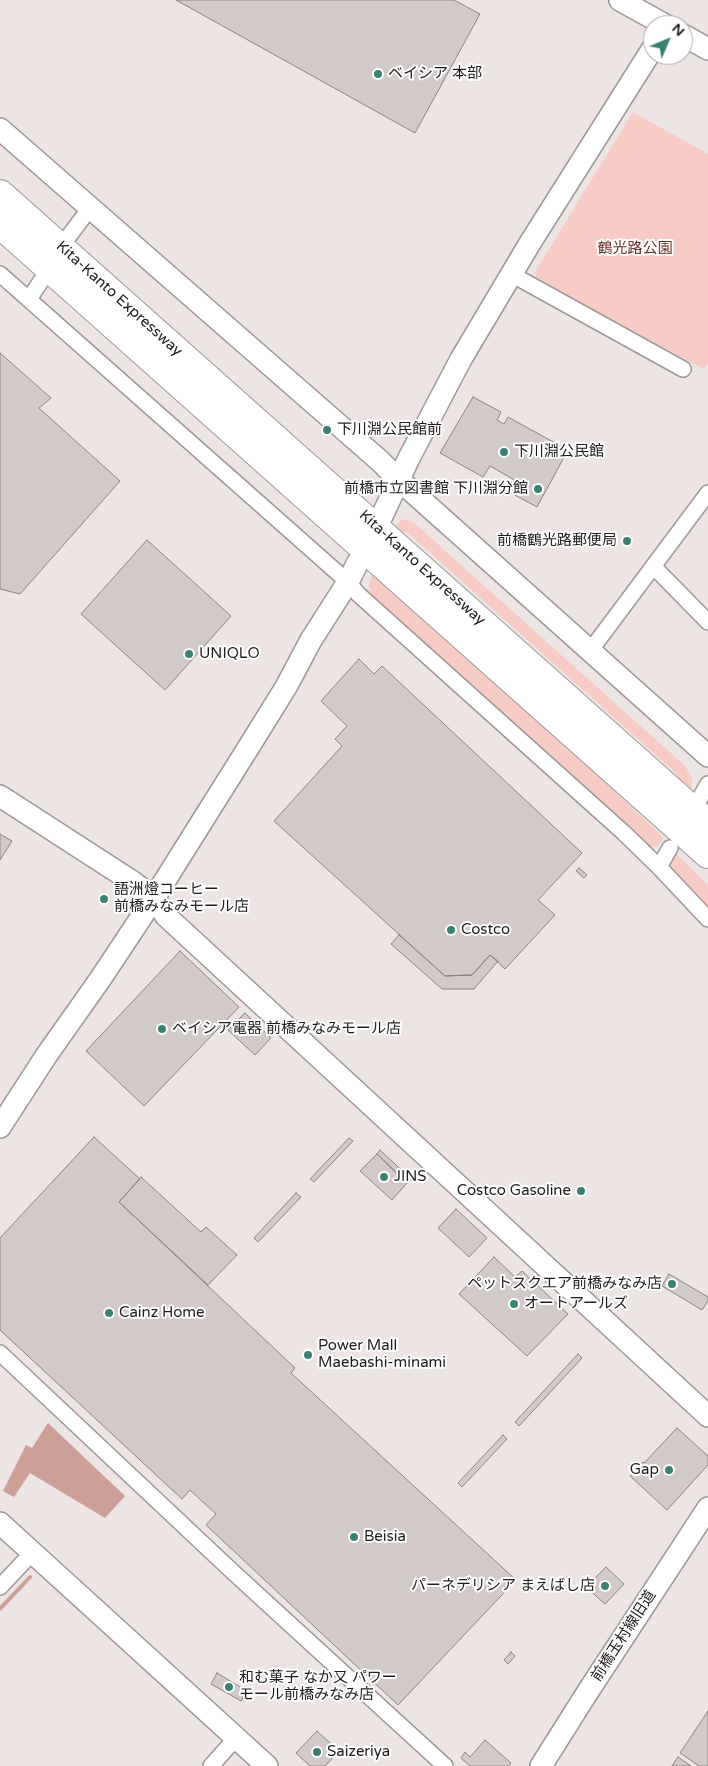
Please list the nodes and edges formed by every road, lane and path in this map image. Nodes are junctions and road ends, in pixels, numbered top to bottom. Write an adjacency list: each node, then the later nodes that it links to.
1 (620, 0): 2 (street)
2 (646, 15)
3 (693, 40): 4 (street)
4 (708, 48)
5 (643, 64): 12 (street)
6 (0, 129): 8 (street)
7 (0, 194): 28 (highway, Kita-Kanto Expressway)
8 (90, 208): 10 (street); 16 (street)
9 (0, 224): 30 (highway, Kita-Kanto Expressway)
10 (69, 236)
11 (0, 274): 14 (street)
12 (511, 274): 15 (street); 16 (street)
13 (41, 281): 14 (street)
14 (29, 299): 21 (street)
15 (683, 369)
16 (399, 480): 18 (street); 23 (street)
17 (708, 493): 20 (street)
18 (382, 516)
19 (358, 562): 21 (street)
20 (653, 566): 22 (street); 23 (street)
21 (348, 582): 31 (street); 32 (street)
22 (708, 622)
23 (590, 650): 24 (street)
24 (708, 756)
25 (708, 784): 27 (street)
26 (0, 796): 32 (street)
27 (700, 798)
28 (708, 824)
29 (670, 848): 31 (street)
30 (708, 854)
31 (659, 867): 33 (street)
32 (154, 898): 34 (street); 36 (street)
33 (708, 918)
34 (0, 1127)
35 (0, 1353): 44 (street)
36 (708, 1416)
37 (708, 1508): 45 (street, 前橋玉村線旧道)
38 (0, 1523): 39 (street)
39 (32, 1553): 40 (street); 41 (street)
40 (0, 1587)
41 (236, 1738): 42 (street); 43 (street)
42 (211, 1766)
43 (267, 1766)
44 (445, 1766)
45 (541, 1766)

